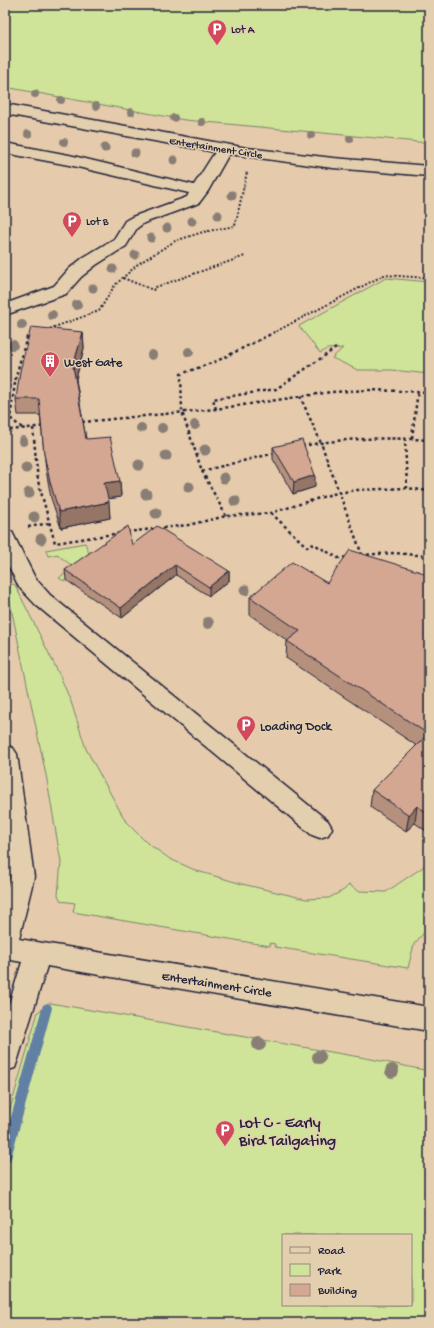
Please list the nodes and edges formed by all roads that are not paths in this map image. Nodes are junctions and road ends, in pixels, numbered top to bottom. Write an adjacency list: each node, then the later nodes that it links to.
1 (5, 109): 3 (street, Entertainment Circle)
2 (5, 148): 5 (street)
3 (225, 149): 4 (street, Entertainment Circle); 5 (street)
4 (429, 171)
5 (200, 191): 6 (street)
6 (5, 310)
7 (14, 532): 9 (street)
8 (6, 767): 10 (street)
9 (320, 828)
10 (5, 947): 11 (street, Entertainment Circle)
11 (38, 953): 12 (street, Entertainment Circle); 13 (street)
12 (429, 1019)
13 (5, 1059)

